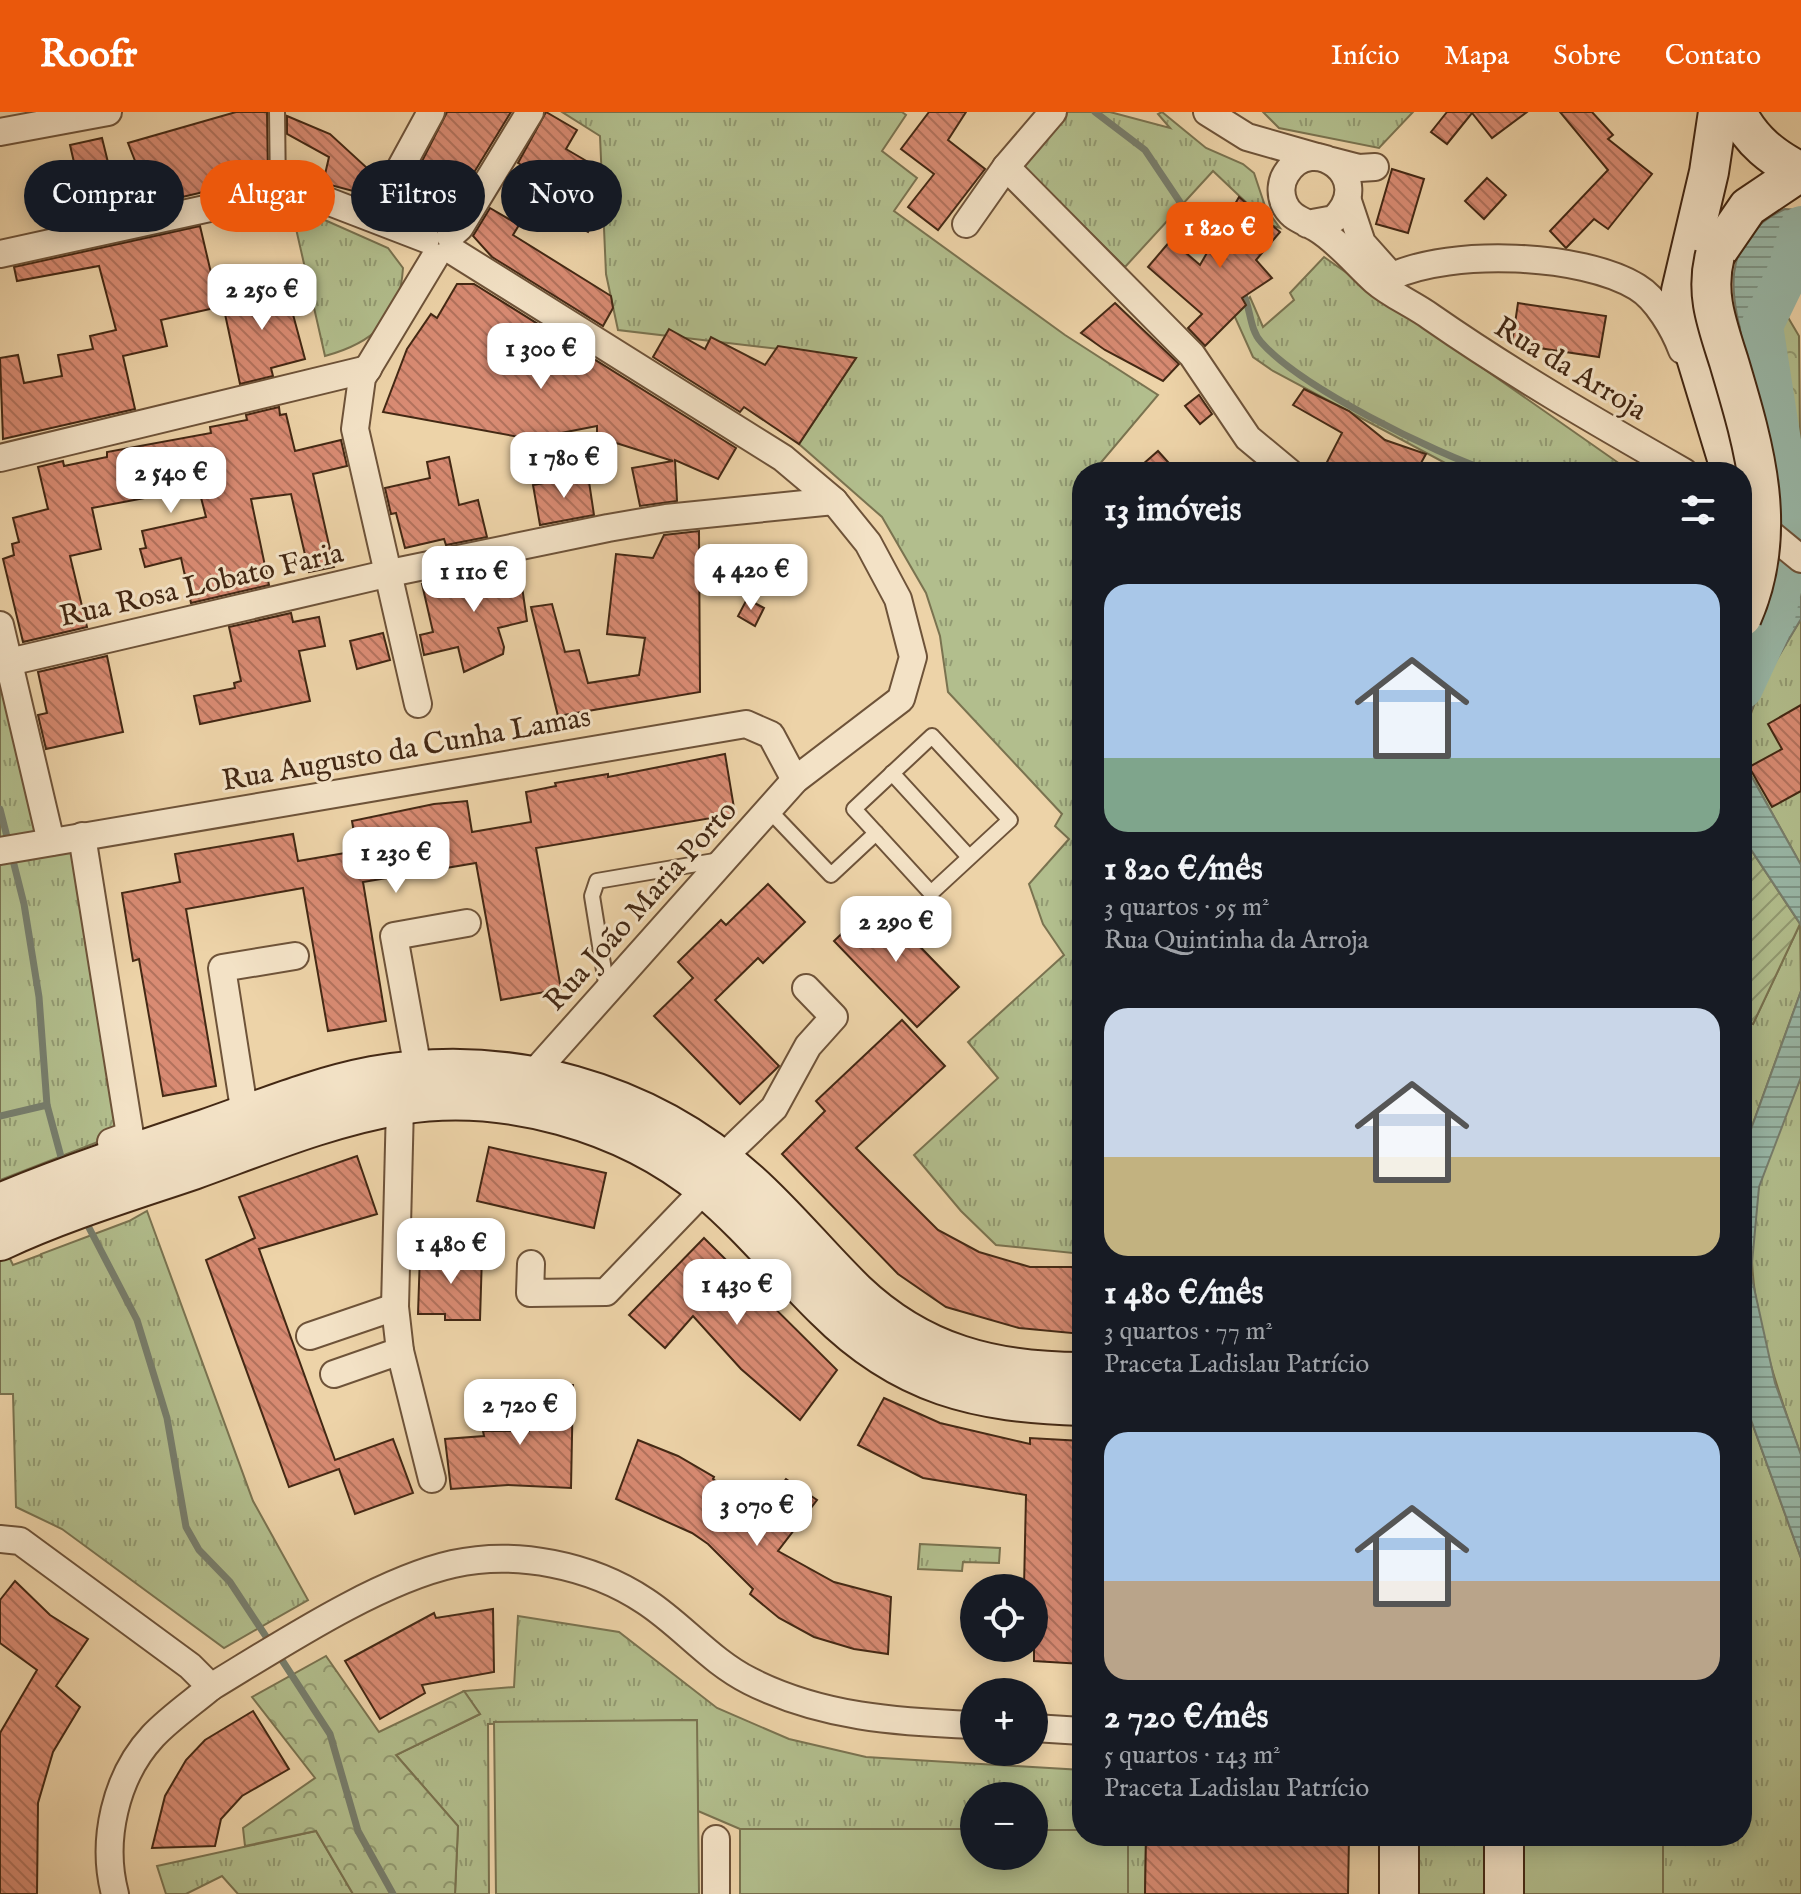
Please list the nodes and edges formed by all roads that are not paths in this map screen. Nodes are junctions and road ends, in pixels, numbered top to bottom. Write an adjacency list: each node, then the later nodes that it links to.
1 (108, 112): 9 (street)
2 (277, 112): 13 (lane)
3 (431, 112): 14 (street)
4 (530, 112): 23 (street)
5 (1053, 112): 15 (street)
6 (1718, 112): 32 (main road)
7 (1737, 112): 16 (main road)
8 (1215, 114): 11 (street)
9 (74, 115): 10 (street)
10 (0, 132)
11 (1247, 137): 12 (street); 18 (street)
12 (1326, 159): 17 (street); 17 (street); 18 (street)
13 (278, 160)
14 (405, 160)
15 (1006, 167): 20 (street); 29 (street)
16 (1800, 172): 37 (main road, bridge)
17 (1348, 195): 21 (street); 25 (street, Rua da Arroja)
18 (1282, 197): 21 (street)
19 (200, 210): 24 (street)
20 (966, 224)
21 (1307, 224): 26 (street, Rua da Arroja)
22 (411, 232): 23 (street, Rua João Maria Porto)
23 (440, 245): 27 (street); 33 (street, Rua João Maria Porto)
24 (0, 254)
25 (1393, 276): 26 (street, Rua da Arroja); 31 (street)
26 (1427, 315): 30 (street, Rua da Arroja)
27 (368, 369): 28 (street); 36 (street)
28 (0, 458)
29 (1277, 462)
30 (1666, 462)
31 (1718, 462)
32 (1728, 462)
33 (834, 501): 36 (street, Rua Rosa Lobato Faria); 42 (street, Rua João Maria Porto)
34 (1752, 518): 35 (street)
35 (1801, 559)
36 (390, 573): 39 (street, Rua Rosa Lobato Faria); 40 (street)
37 (1752, 587)
38 (0, 625): 39 (street)
39 (9, 662): 46 (street)
40 (418, 704)
41 (892, 773): 44 (lane); 48 (lane); 48 (lane)
42 (795, 780): 43 (street, Rua João Maria Porto); 45 (street, Rua Augusto da Cunha Lamas)
43 (768, 809): 44 (lane); 49 (street, Rua João Maria Porto)
44 (876, 833): 48 (lane)
45 (82, 836): 46 (street, Rua Augusto da Cunha Lamas); 58 (street)
46 (51, 842): 47 (street, Rua Augusto da Cunha Lamas)
47 (0, 851)
48 (969, 857)
49 (723, 860): 53 (street, Rua João Maria Porto); 53 (lane)
50 (467, 923): 54 (street)
51 (295, 956): 57 (street)
52 (806, 988): 59 (street)
53 (607, 989): 55 (street, Rua João Maria Porto)
54 (418, 1069): 55 (main road); 57 (main road)
55 (533, 1074): 59 (main road)
56 (400, 1105): 58 (main road); 59 (main road); 62 (street)
57 (245, 1115): 58 (main road)
58 (116, 1172): 60 (main road)
59 (713, 1173): 61 (street); 65 (main road); 67 (main road)
60 (12, 1217)
61 (531, 1264)
62 (395, 1307): 63 (street); 64 (street)
63 (310, 1336)
64 (400, 1351): 66 (street); 68 (street)
65 (1072, 1371)
66 (334, 1374)
67 (1072, 1406)
68 (432, 1479)
69 (0, 1539): 70 (street)
70 (211, 1687): 71 (street); 77 (street)
71 (960, 1724)
72 (1048, 1729): 73 (street)
73 (1072, 1730)
74 (716, 1839): 78 (street)
75 (1399, 1846): 79 (main road)
76 (1504, 1846): 80 (main road)
77 (115, 1894)
78 (716, 1894)
79 (1399, 1894)
80 (1504, 1894)

